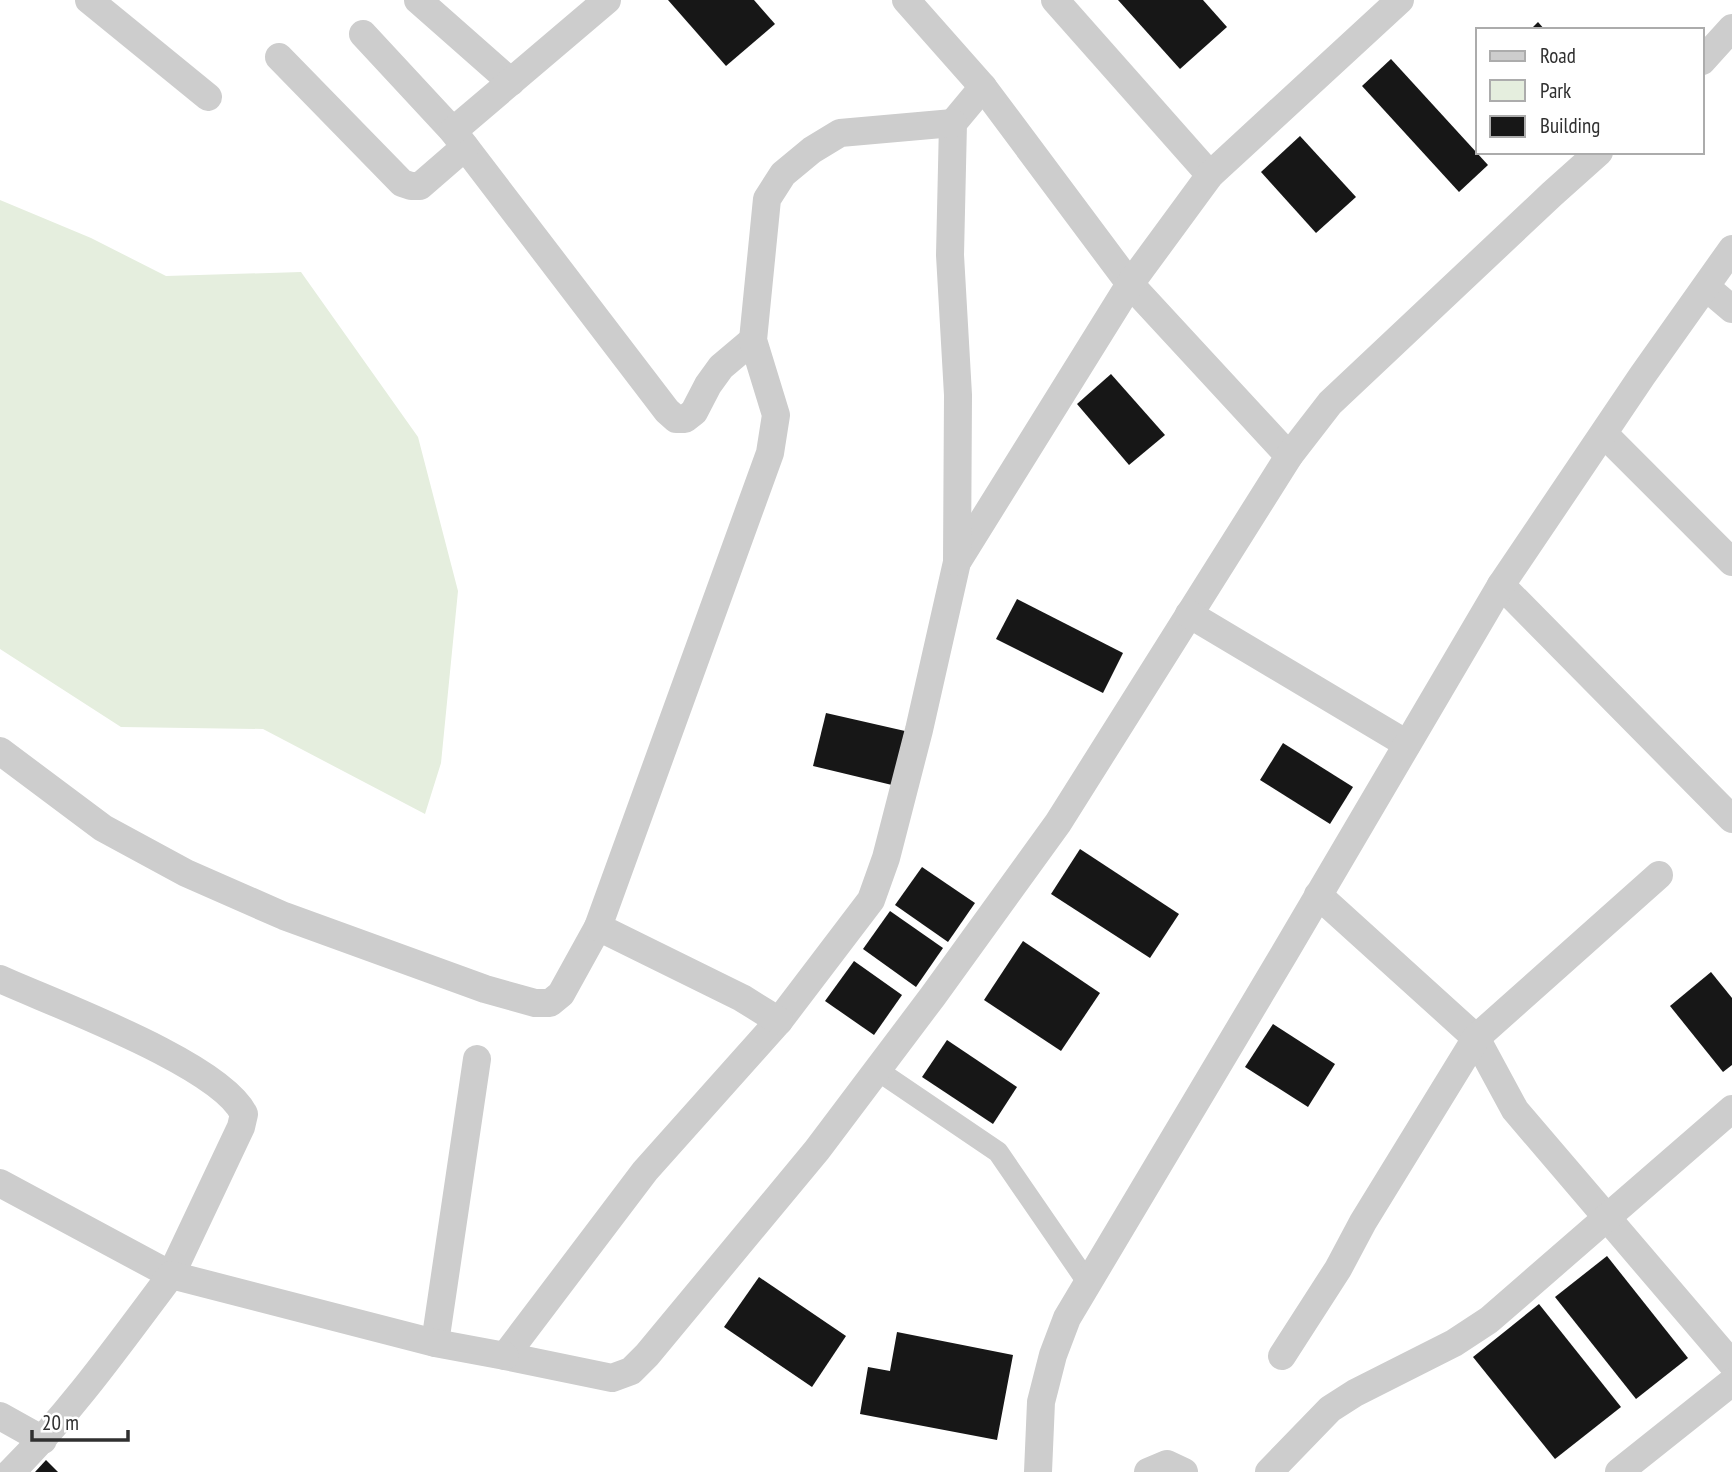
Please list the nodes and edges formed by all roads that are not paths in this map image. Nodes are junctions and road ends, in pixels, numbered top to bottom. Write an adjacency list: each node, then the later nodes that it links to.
1 (89, 0): 13 (street)
2 (418, 0): 11 (street)
3 (607, 0): 11 (street)
4 (906, 0): 12 (street)
5 (1055, 0): 17 (street)
6 (1388, 5): 17 (street)
7 (1732, 28): 10 (street)
8 (363, 34): 15 (street)
9 (279, 57): 15 (street)
10 (1716, 58)
11 (511, 82): 15 (street)
12 (983, 87): 14 (street); 19 (street)
13 (208, 96)
14 (953, 123): 22 (street); 25 (street)
15 (459, 139): 22 (street)
16 (1597, 154): 24 (street)
17 (1210, 175): 19 (street)
18 (1732, 250): 20 (street)
19 (1130, 284): 24 (street); 25 (street)
20 (1706, 287): 21 (street); 23 (street)
21 (1732, 309)
22 (753, 340): 34 (street)
23 (1604, 434): 26 (street); 27 (street)
24 (1289, 456): 28 (street)
25 (957, 562): 36 (street)
26 (1732, 562)
27 (1501, 585): 29 (street); 31 (street)
28 (1189, 614): 29 (street); 39 (street)
29 (1407, 744): 33 (street)
30 (0, 751): 34 (street)
31 (1732, 819)
32 (1659, 875): 37 (street)
33 (1318, 895): 37 (street); 44 (street)
34 (598, 927): 36 (street)
35 (0, 979): 43 (street)
36 (779, 1021): 46 (street)
37 (1476, 1038): 42 (street); 47 (street)
38 (477, 1059): 45 (street)
39 (877, 1070): 44 (street); 46 (street)
40 (1732, 1109): 42 (street)
41 (0, 1183): 43 (street)
42 (1607, 1219): 48 (street); 56 (street)
43 (171, 1275): 45 (street); 51 (street)
44 (1088, 1283): 53 (street)
45 (435, 1343): 46 (street)
46 (505, 1356)
47 (1282, 1356)
48 (1732, 1364)
49 (1732, 1382): 57 (street)
50 (0, 1416): 51 (street)
51 (43, 1440): 52 (street)
52 (11, 1472)
53 (1038, 1472)
54 (1148, 1472): 55 (street)
55 (1184, 1472)
56 (1269, 1472)
57 (1619, 1472)

